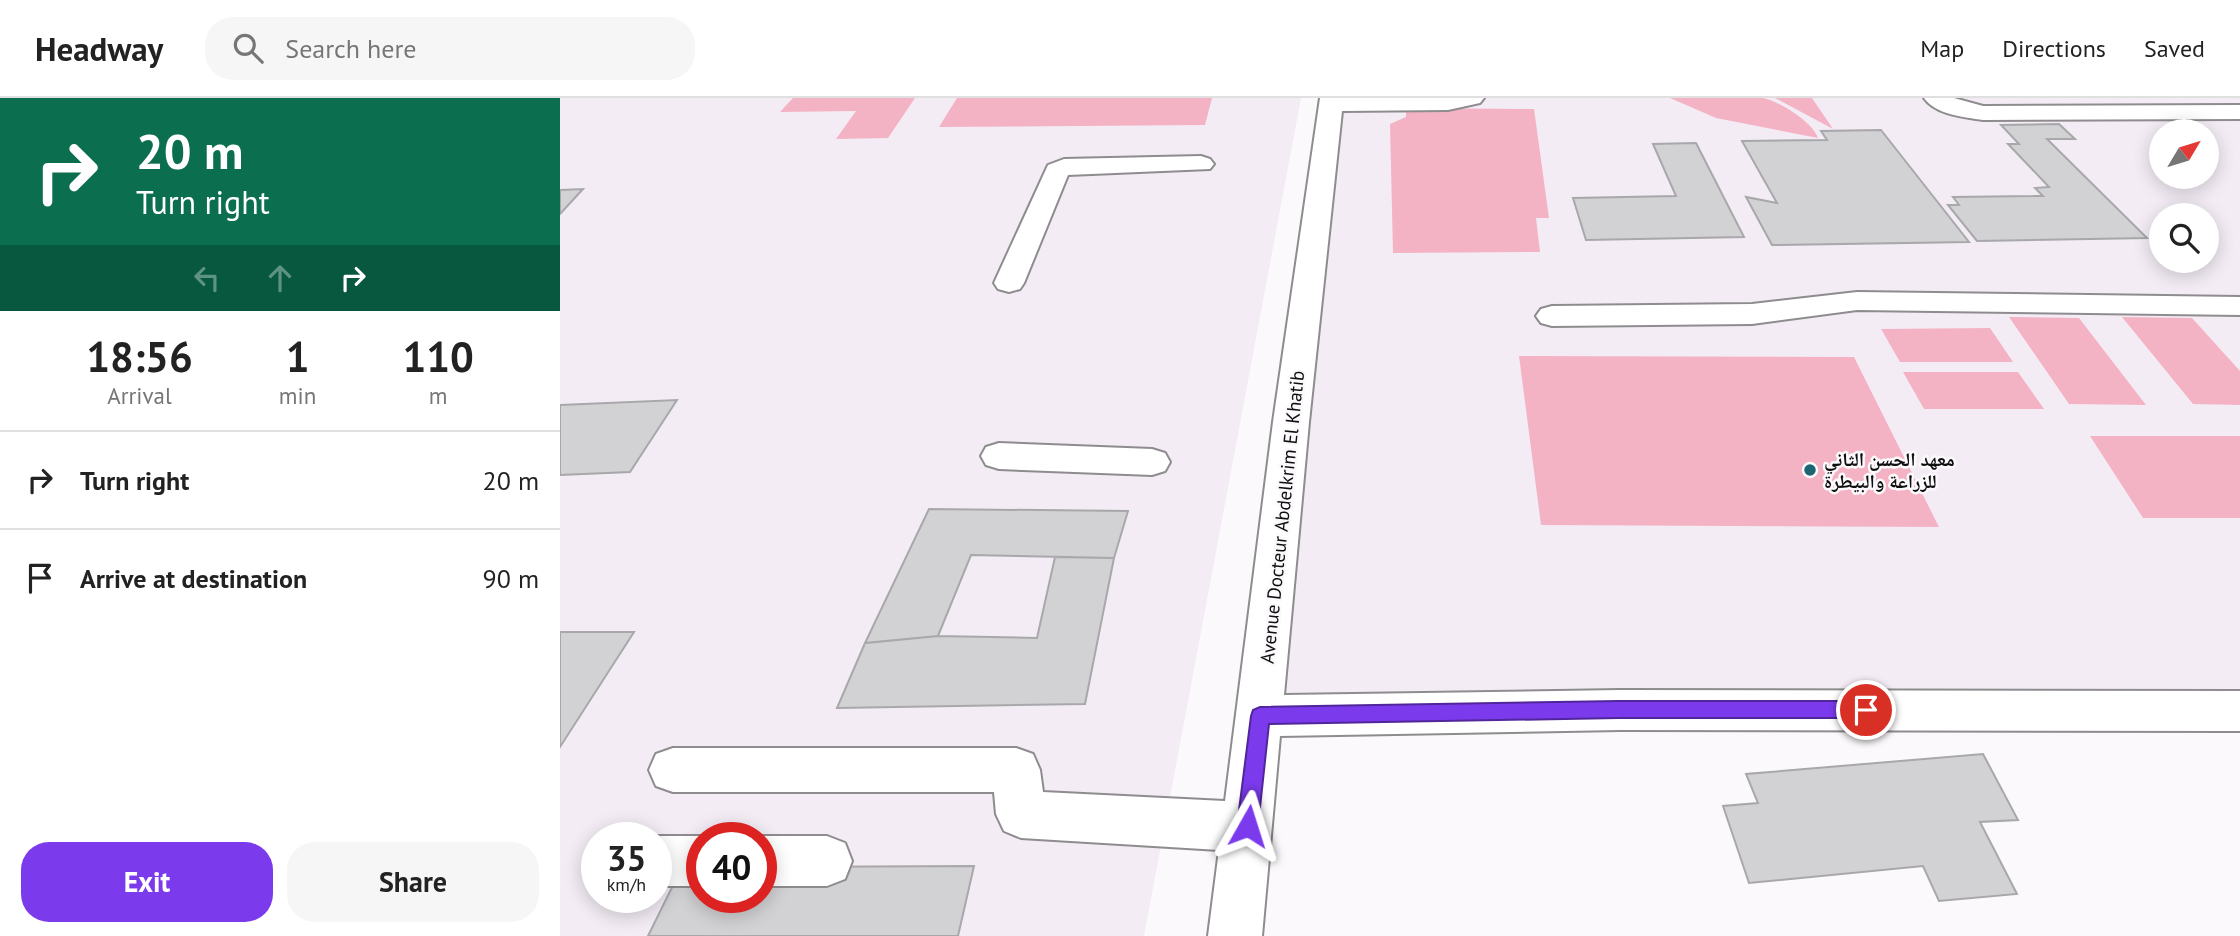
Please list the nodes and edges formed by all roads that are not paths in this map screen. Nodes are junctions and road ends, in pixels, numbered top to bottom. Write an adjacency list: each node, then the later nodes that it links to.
1 (1472, 98): 3 (street)
2 (1936, 98): 4 (street)
3 (1332, 101): 12 (street, Avenue Docteur Abdelkrim El Khatib)
4 (2240, 112)
5 (1202, 164): 6 (street)
6 (1009, 283)
7 (2240, 306): 8 (street)
8 (1552, 316)
9 (999, 456): 10 (street)
10 (1152, 462)
11 (2240, 710): 12 (street)
12 (1260, 716): 14 (street, Avenue Docteur Abdelkrim El Khatib)
13 (673, 770): 14 (street)
14 (1248, 826): 17 (street, Avenue Docteur Abdelkrim El Khatib)
15 (777, 861): 16 (street)
16 (827, 861)
17 (1235, 936)

